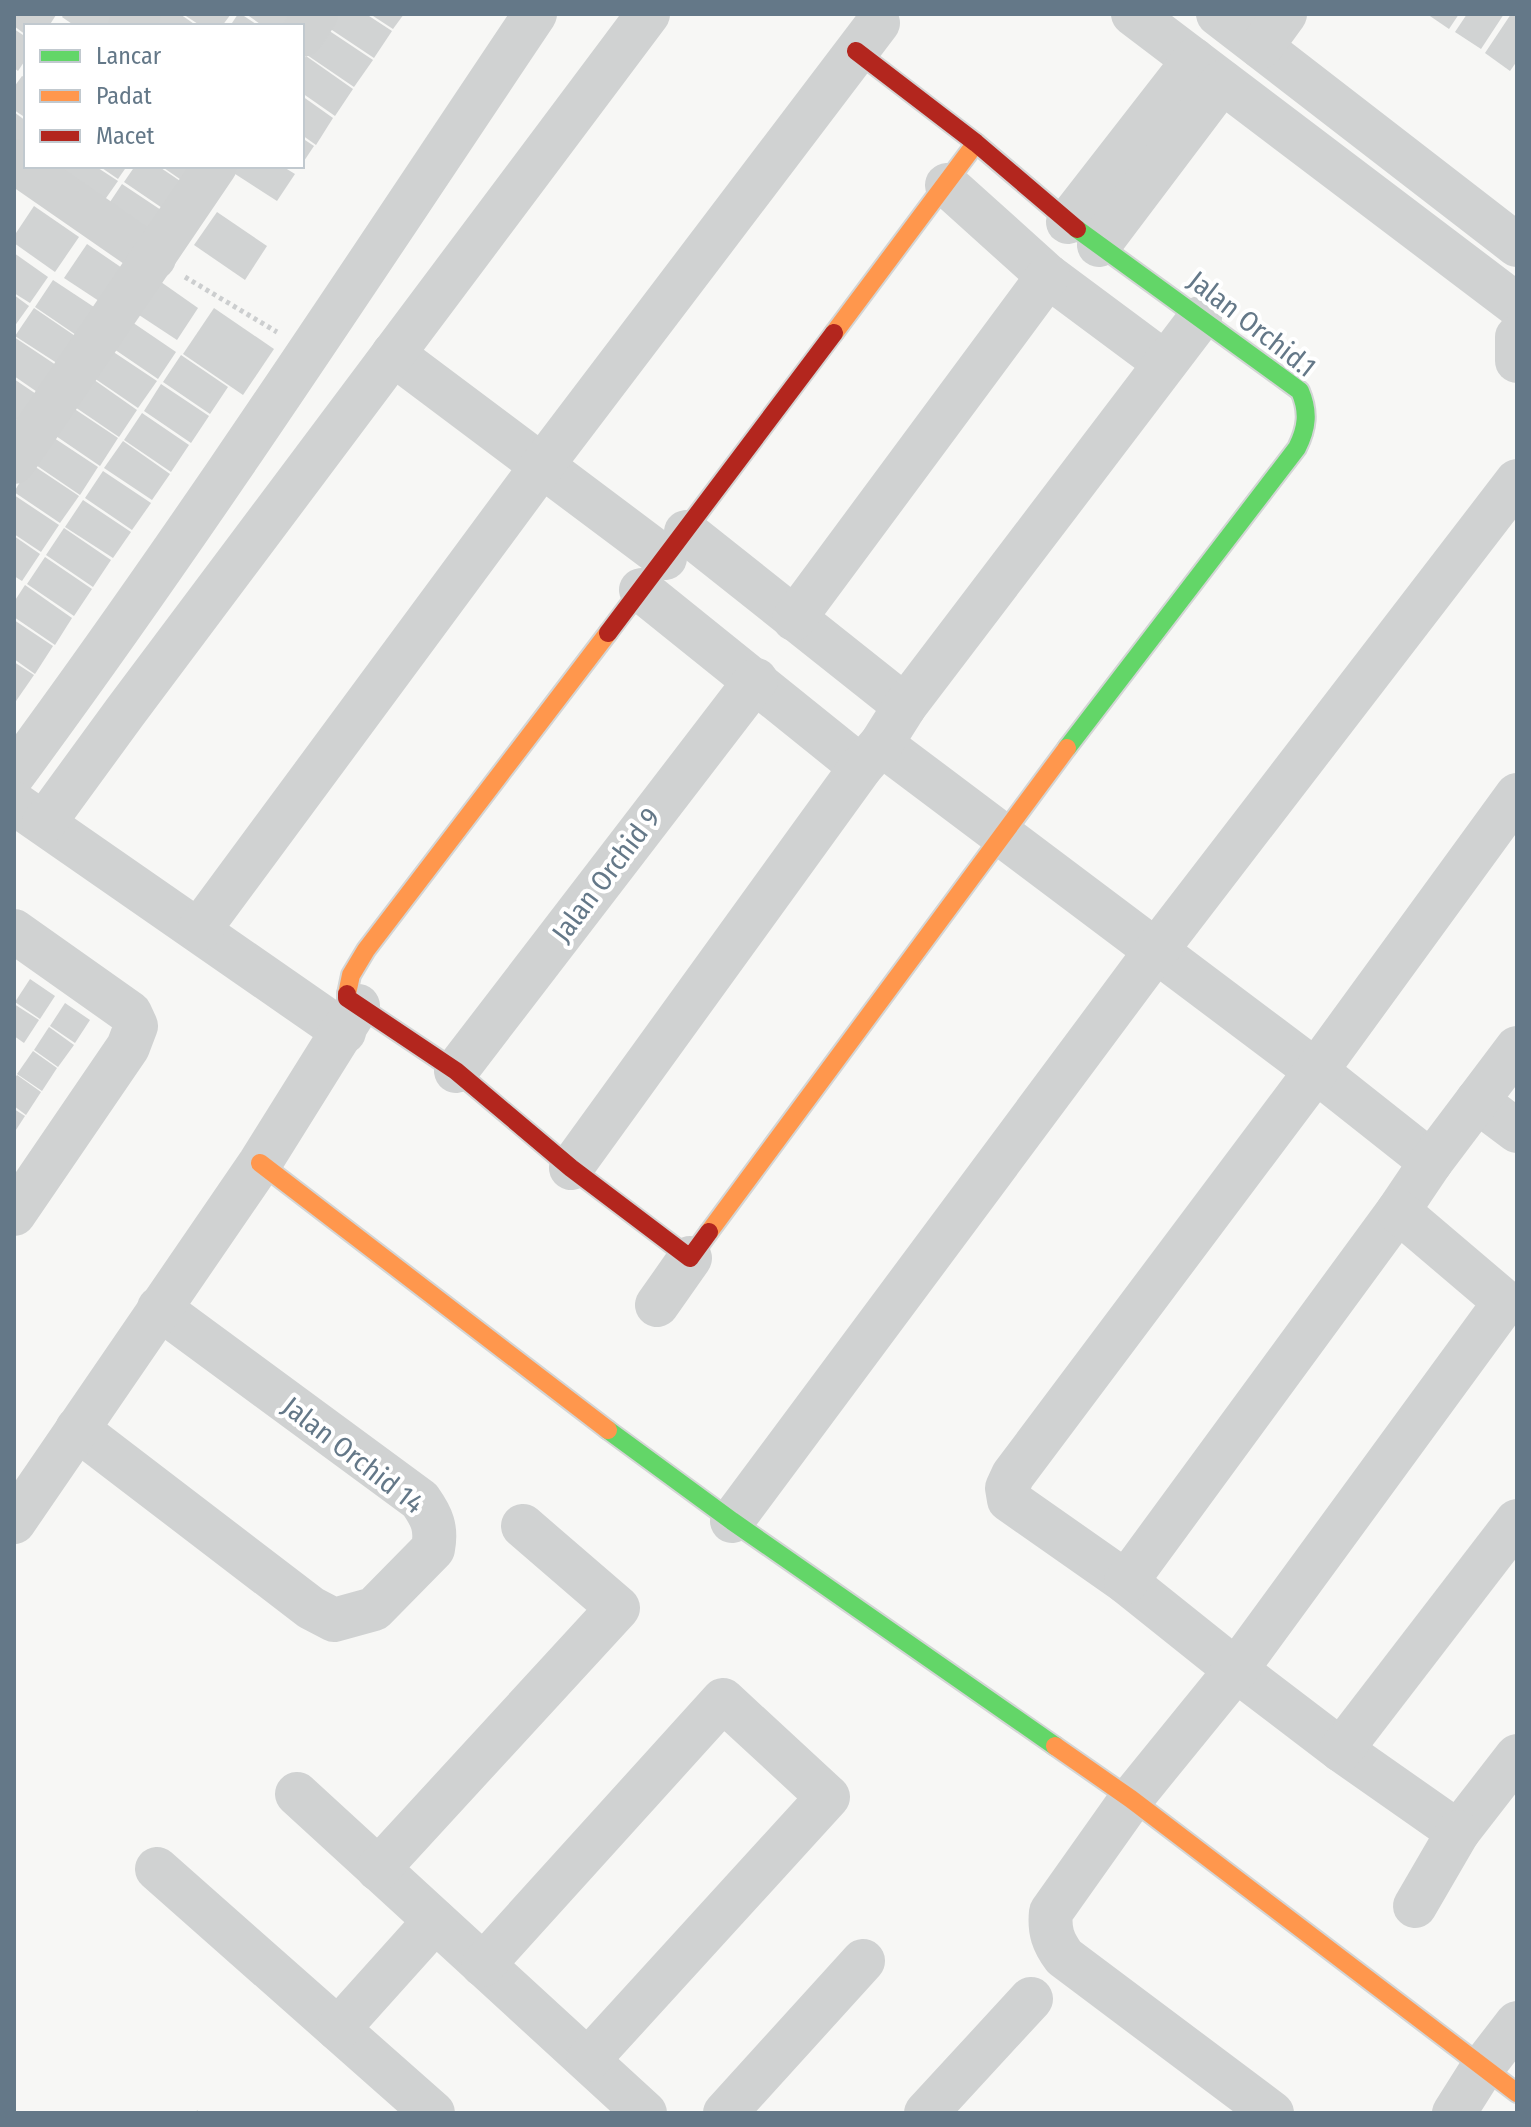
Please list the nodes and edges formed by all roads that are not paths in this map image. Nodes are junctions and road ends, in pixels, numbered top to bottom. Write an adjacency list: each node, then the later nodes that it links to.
1 (316, 14): 6 (street)
2 (535, 14): 31 (street)
3 (648, 14): 20 (street)
4 (1133, 14): 8 (street)
5 (1249, 23): 14 (street)
6 (304, 32)
7 (867, 37): 9 (street, Jalan Orchid.1); 24 (street)
8 (1208, 71): 13 (street); 17 (street)
9 (976, 143): 12 (street); 13 (street, Jalan Orchid.1)
10 (214, 168): 15 (street)
11 (23, 174): 15 (street)
12 (947, 185): 16 (street); 26 (street)
13 (1084, 234): 18 (street, Jalan Orchid.1)
14 (1517, 245)
15 (154, 258): 23 (street)
16 (1048, 276): 22 (street); 27 (street)
17 (1517, 305)
18 (1200, 318): 22 (street); 34 (street, Jalan Orchid.1)
19 (1517, 337): 21 (street)
20 (393, 354): 24 (street); 33 (street)
21 (1517, 361)
22 (1165, 363): 29 (street)
23 (14, 462)
24 (541, 467): 26 (street); 35 (street)
25 (1517, 481): 37 (street)
26 (664, 560): 27 (street); 28 (street); 38 (street)
27 (794, 619): 29 (street)
28 (756, 680): 30 (street); 40 (street, Jalan Orchid 9)
29 (905, 706): 30 (street)
30 (871, 756): 34 (street); 46 (street)
31 (14, 774)
32 (1517, 795): 41 (street)
33 (29, 813): 35 (street)
34 (1002, 833): 37 (street); 49 (street, Jalan Orchid.1)
35 (199, 930): 38 (street)
36 (18, 942): 48 (street)
37 (1155, 952): 41 (street); 53 (street)
38 (351, 1019): 40 (street); 45 (street)
39 (1517, 1048): 42 (street)
40 (456, 1071): 46 (street)
41 (1316, 1071): 44 (street); 57 (street)
42 (1477, 1101): 43 (street); 44 (street)
43 (1517, 1131)
44 (1431, 1162): 47 (street)
45 (260, 1163): 51 (street); 53 (street)
46 (571, 1168): 49 (street)
47 (1398, 1211): 57 (street); 58 (street)
48 (14, 1214)
49 (690, 1258): 50 (street)
50 (657, 1305)
51 (159, 1308): 52 (street); 52 (street, Jalan Orchid 14)
52 (77, 1429): 55 (street)
53 (732, 1521): 62 (street)
54 (1517, 1521): 59 (street)
55 (14, 1522)
56 (523, 1526): 65 (street)
57 (1126, 1582): 58 (street)
58 (1236, 1670): 59 (street); 62 (street)
59 (1341, 1750): 63 (street)
60 (1517, 1756): 63 (street)
61 (297, 1794): 65 (street)
62 (1131, 1799): 74 (street); 80 (street)
63 (1458, 1832): 66 (street)
64 (157, 1869): 72 (street)
65 (378, 1869): 67 (street)
66 (1415, 1906)
67 (435, 1921): 69 (street); 72 (street)
68 (863, 1961): 78 (street)
69 (483, 1965): 73 (street); 73 (street)
70 (1031, 1999): 79 (street)
71 (1517, 2023): 74 (street)
72 (338, 2029): 76 (street)
73 (588, 2060): 77 (street)
74 (1483, 2067): 75 (street); 81 (street)
75 (1517, 2093)
76 (433, 2113)
77 (645, 2113)
78 (725, 2113)
79 (926, 2113)
80 (1272, 2113)
81 (1454, 2113)

